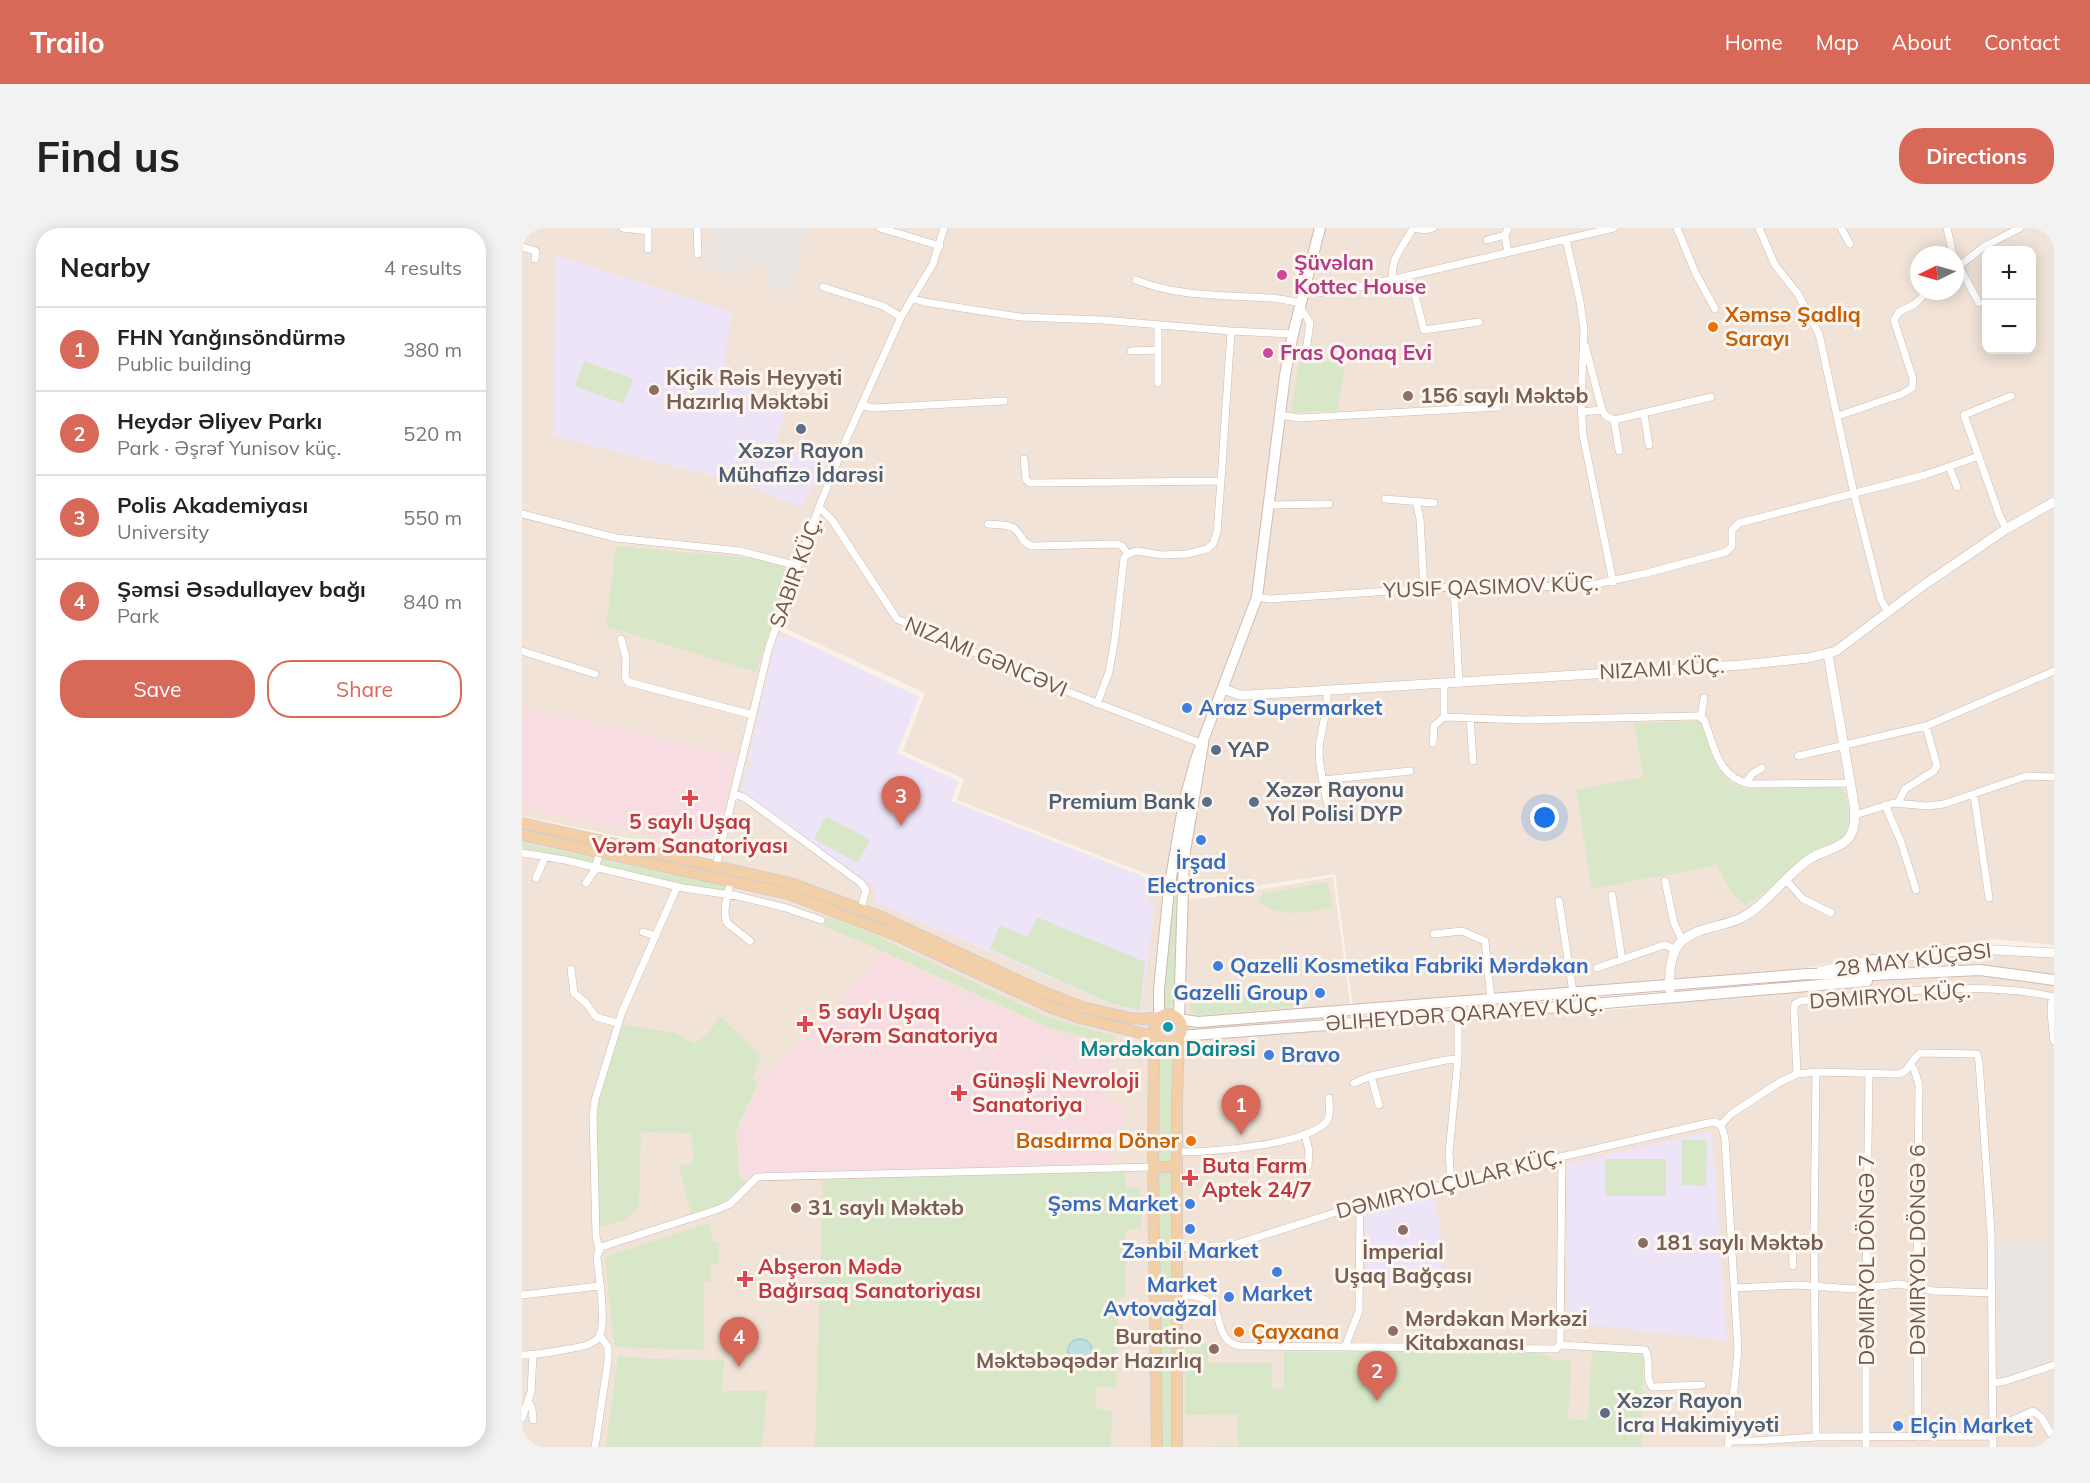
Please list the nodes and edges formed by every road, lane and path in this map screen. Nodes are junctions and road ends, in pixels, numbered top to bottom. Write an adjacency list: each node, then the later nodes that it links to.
1 (623, 228): 14 (street)
2 (697, 228): 24 (street)
3 (880, 228): 19 (street)
4 (944, 228): 19 (street, SABIR KÜÇ.)
5 (1320, 228): 32 (main road)
6 (1413, 228): 7 (street); 30 (street)
7 (1432, 228)
8 (1614, 228): 17 (street)
9 (1677, 228): 37 (street)
10 (1759, 228): 57 (street)
11 (1841, 228): 18 (street)
12 (1947, 228): 20 (street)
13 (2020, 228): 26 (street)
14 (648, 230): 22 (street)
15 (1506, 231): 16 (street); 23 (street)
16 (1487, 240)
17 (1566, 240): 23 (street); 43 (street)
18 (1850, 244)
19 (940, 246): 33 (street, SABIR KÜÇ.)
20 (1951, 246)
21 (522, 247): 25 (street)
22 (648, 249)
23 (1508, 253): 27 (street)
24 (698, 254)
25 (535, 259)
26 (1964, 262)
27 (1410, 276): 30 (street); 39 (street)
28 (1964, 279): 35 (street)
29 (1136, 280): 36 (street)
30 (1392, 280): 32 (street)
31 (823, 287): 38 (street)
32 (1304, 290): 36 (main road)
33 (912, 298): 38 (street, SABIR KÜÇ.); 40 (street)
34 (1919, 300): 57 (street)
35 (1979, 303)
36 (1300, 305): 42 (main road); 46 (street)
37 (1715, 309)
38 (901, 317): 51 (street, SABIR KÜÇ.)
39 (1479, 322)
40 (1158, 325): 41 (street); 44 (street)
41 (1231, 331): 42 (street); 64 (street)
42 (1293, 334): 46 (main road)
43 (1584, 342): 53 (street); 54 (street)
44 (1158, 350): 45 (street); 47 (street)
45 (1131, 351)
46 (1289, 355): 56 (main road)
47 (1158, 383)
48 (2011, 396): 61 (street)
49 (1711, 398): 55 (street)
50 (1004, 401): 51 (street)
51 (861, 405): 73 (street, SABIR KÜÇ.)
52 (1498, 407): 56 (street)
53 (1602, 410): 54 (street); 58 (street)
54 (1581, 412): 79 (street)
55 (1644, 414): 58 (street); 59 (street)
56 (1279, 415): 72 (main road)
57 (1838, 416): 66 (street)
58 (1614, 420): 60 (street)
59 (1648, 445)
60 (1619, 451)
61 (1979, 456): 63 (street); 76 (street)
62 (1024, 459): 64 (street)
63 (1949, 467): 65 (street); 66 (street)
64 (1221, 482): 77 (street)
65 (1957, 487)
66 (1854, 494): 79 (street); 83 (street)
67 (1385, 500): 68 (street)
68 (1416, 501): 70 (street); 81 (street)
69 (2054, 502): 76 (street, NIZAMI KÜÇ.)
70 (1434, 503)
71 (1329, 504): 72 (street)
72 (1270, 505): 82 (main road)
73 (819, 507): 78 (street, SABIR KÜÇ.); 94 (street, NIZAMI GƏNCƏVI)
74 (522, 514): 78 (street)
75 (988, 524): 77 (street)
76 (2006, 529): 83 (street, NIZAMI KÜÇ.)
77 (1128, 554): 94 (street)
78 (798, 566): 95 (street, SABIR KÜÇ.)
79 (1613, 582): 80 (street)
80 (1454, 587): 81 (street); 89 (street)
81 (1424, 589): 82 (street)
82 (1257, 597): 91 (main road)
83 (1888, 612): 86 (street, NIZAMI KÜÇ.)
84 (621, 639): 95 (street)
85 (522, 651): 88 (street)
86 (1828, 654): 89 (street, NIZAMI KÜÇ.); 102 (street)
87 (2054, 671): 99 (street)
88 (595, 674)
89 (1459, 683): 90 (street, NIZAMI KÜÇ.)
90 (1444, 684): 92 (street, NIZAMI KÜÇ.); 96 (street)
91 (1223, 689): 92 (street, NIZAMI KÜÇ.); 101 (main road)
92 (1327, 690): 108 (street)
93 (1704, 698): 97 (street)
94 (1097, 704): 101 (street, NIZAMI GƏNCƏVI)
95 (753, 715): 111 (street, SABIR KÜÇ.)
96 (1444, 717): 98 (street); 100 (street)
97 (1701, 717): 98 (street); 109 (street)
98 (1470, 718): 104 (street)
99 (1926, 726): 102 (street); 113 (street)
100 (1433, 743)
101 (1203, 744): 161 (main road); 162 (main road)
102 (1844, 746): 103 (street); 110 (street)
103 (1798, 756)
104 (1473, 761)
105 (1762, 768): 109 (street)
106 (1410, 771): 108 (street)
107 (2054, 777): 112 (street)
108 (1323, 780): 115 (street)
109 (1746, 783): 110 (street)
110 (1851, 783): 116 (street)
111 (735, 794): 122 (street, SABIR KÜÇ.); 135 (street)
112 (1974, 795): 113 (street); 133 (street)
113 (1898, 803): 114 (street)
114 (1885, 805): 116 (street); 130 (street)
115 (1329, 810)
116 (1855, 815): 126 (street)
117 (522, 823): 122 (main road)
118 (522, 836): 119 (main road)
119 (600, 852): 123 (street); 125 (main road)
120 (522, 853): 121 (street)
121 (545, 857): 123 (street); 124 (street)
122 (716, 866): 135 (main road)
123 (595, 868): 128 (street); 129 (street)
124 (536, 878)
125 (731, 880): 131 (street); 166 (main road)
126 (1786, 880): 136 (street); 141 (street)
127 (1665, 881): 141 (street)
128 (586, 883)
129 (677, 887): 131 (street); 140 (street)
130 (1916, 890)
131 (728, 895): 137 (street); 142 (street)
132 (1612, 895): 145 (street)
133 (1989, 898)
134 (1559, 901): 153 (street)
135 (861, 908): 161 (main road)
136 (1831, 913)
137 (821, 920)
138 (643, 932): 140 (street)
139 (1434, 934): 157 (street)
140 (656, 936): 163 (street)
141 (1682, 940): 143 (street)
142 (750, 941)
143 (1676, 950): 145 (street); 152 (street)
144 (2054, 953): 146 (street, 28 MAY KÜÇƏSI)
145 (1622, 960): 147 (street)
146 (1873, 960): 149 (street, 28 MAY KÜÇƏSI); 150 (main road)
147 (1596, 968)
148 (571, 969): 163 (street)
149 (1808, 974): 150 (main road, DƏMIRYOL KÜÇ.); 152 (main road, ƏLIHEYDƏR QARAYEV KÜÇ.); 154 (main road)
150 (1874, 975): 151 (main road, DƏMIRYOL KÜÇ.)
151 (2054, 982): 154 (main road)
152 (1670, 986): 153 (main road, ƏLIHEYDƏR QARAYEV KÜÇ.); 156 (street)
153 (1575, 992): 157 (main road, ƏLIHEYDƏR QARAYEV KÜÇ.); 158 (main road)
154 (1749, 992): 156 (main road, ƏLIHEYDƏR QARAYEV KÜÇ.)
155 (2053, 997): 167 (street); 171 (street, DƏMIRYOL KÜÇ.)
156 (1671, 998): 158 (main road, ƏLIHEYDƏR QARAYEV KÜÇ.)
157 (1491, 999): 159 (main road, ƏLIHEYDƏR QARAYEV KÜÇ.)
158 (1578, 1005): 160 (main road, ƏLIHEYDƏR QARAYEV KÜÇ.)
159 (1324, 1012): 162 (main road, ƏLIHEYDƏR QARAYEV KÜÇ.); 164 (main road)
160 (1458, 1016): 164 (main road, ƏLIHEYDƏR QARAYEV KÜÇ.); 168 (street)
161 (1159, 1017): 162 (main road); 166 (main road)
162 (1179, 1019): 165 (main road)
163 (618, 1023): 190 (street)
164 (1325, 1025): 165 (main road, ƏLIHEYDƏR QARAYEV KÜÇ.)
165 (1179, 1036): 166 (main road); 179 (main road)
166 (1157, 1037): 182 (main road)
167 (2054, 1041)
168 (1458, 1059): 173 (street); 184 (street)
169 (1911, 1066): 172 (street); 195 (street, DƏMIRYOL DÖNGƏ 6); 197 (street)
170 (1816, 1072): 171 (street); 172 (street); 188 (street)
171 (1797, 1074): 177 (street)
172 (1869, 1074): 194 (street, DƏMIRYOL DÖNGƏ 7)
173 (1371, 1076): 174 (street); 176 (street)
174 (1354, 1083)
175 (1329, 1098): 178 (street)
176 (1378, 1105)
177 (1720, 1125): 180 (street, DƏMIRYOLÇULAR KÜÇ.); 196 (street)
178 (1305, 1134): 179 (street); 181 (street)
179 (1177, 1152): 183 (main road)
180 (1562, 1157): 184 (street, DƏMIRYOLÇULAR KÜÇ.); 202 (street)
181 (1308, 1166)
182 (1154, 1167): 183 (main road); 190 (street); 199 (main road)
183 (1177, 1167): 189 (main road)
184 (1451, 1183): 185 (street, DƏMIRYOLÇULAR KÜÇ.)
185 (1360, 1206): 189 (street, DƏMIRYOLÇULAR KÜÇ.); 203 (street)
186 (1769, 1238): 187 (street)
187 (1792, 1238): 188 (street); 191 (street)
188 (1814, 1238): 193 (street)
189 (1178, 1248): 200 (main road)
190 (599, 1250): 192 (street)
191 (1793, 1266)
192 (599, 1286): 198 (street); 201 (street)
193 (1814, 1287): 194 (street); 196 (street); 215 (street)
194 (1866, 1287): 195 (street); 213 (street, DƏMIRYOL DÖNGƏ 7)
195 (1917, 1287): 197 (street); 216 (street, DƏMIRYOL DÖNGƏ 6)
196 (1735, 1288): 218 (street)
197 (1992, 1293): 207 (street)
198 (522, 1295)
199 (1154, 1295): 200 (main road); 220 (main road)
200 (1178, 1295): 203 (street); 221 (main road)
201 (600, 1336): 205 (street); 219 (street)
202 (1560, 1345): 203 (street); 208 (street)
203 (1345, 1347)
204 (522, 1354): 205 (street)
205 (532, 1355): 209 (street)
206 (2054, 1365): 207 (street)
207 (1994, 1383): 212 (street)
208 (1702, 1385)
209 (528, 1401): 210 (street); 211 (street)
210 (522, 1418)
211 (533, 1420)
212 (1994, 1425): 214 (street); 217 (street)
213 (1867, 1436): 215 (street); 216 (street); 222 (street, DƏMIRYOL DÖNGƏ 7)
214 (1993, 1436): 216 (street); 223 (street)
215 (1816, 1437): 218 (street)
216 (1918, 1437)
217 (2054, 1439)
218 (1729, 1444)
219 (594, 1447)
220 (1157, 1447)
221 (1177, 1447)
222 (1866, 1447)
223 (1993, 1447)

